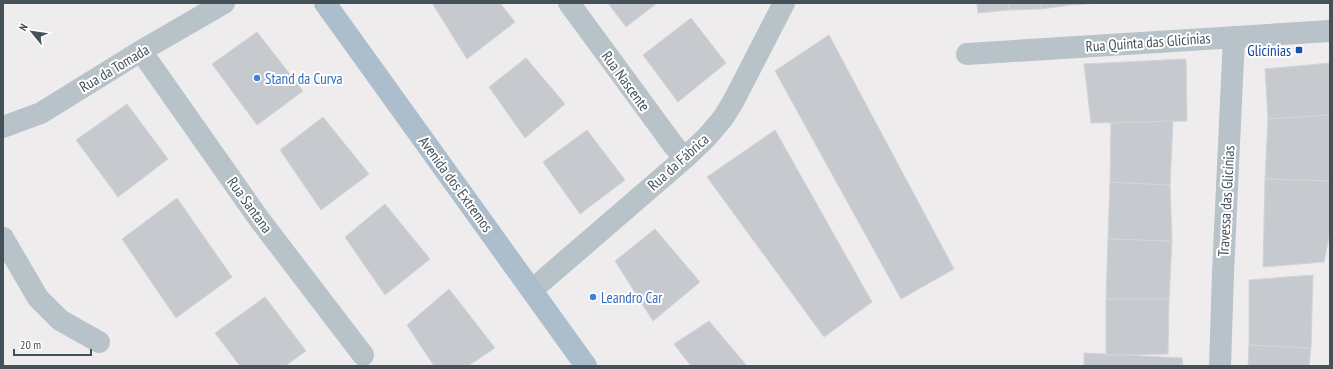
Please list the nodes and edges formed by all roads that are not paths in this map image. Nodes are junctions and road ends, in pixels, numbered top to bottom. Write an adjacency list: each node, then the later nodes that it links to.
1 (224, 3): 7 (street, Rua da Tomada)
2 (325, 3): 12 (main road, Avenida dos Extremos)
3 (568, 3): 10 (street, Rua Nascente)
4 (784, 3): 10 (street, Rua da Fábrica)
5 (1330, 31): 6 (street, Rua Quinta das Glicínias)
6 (1234, 37): 8 (street, Rua Quinta das Glicínias); 16 (street, Travessa das Glicínias)
7 (141, 51): 9 (street, Rua da Tomada); 14 (street, Rua Santana)
8 (967, 54)
9 (3, 127)
10 (685, 158): 12 (street, Rua da Fábrica)
11 (3, 238): 13 (street)
12 (532, 290): 15 (main road, Avenida dos Extremos)
13 (99, 342)
14 (363, 355)
15 (586, 366)
16 (1220, 366)

